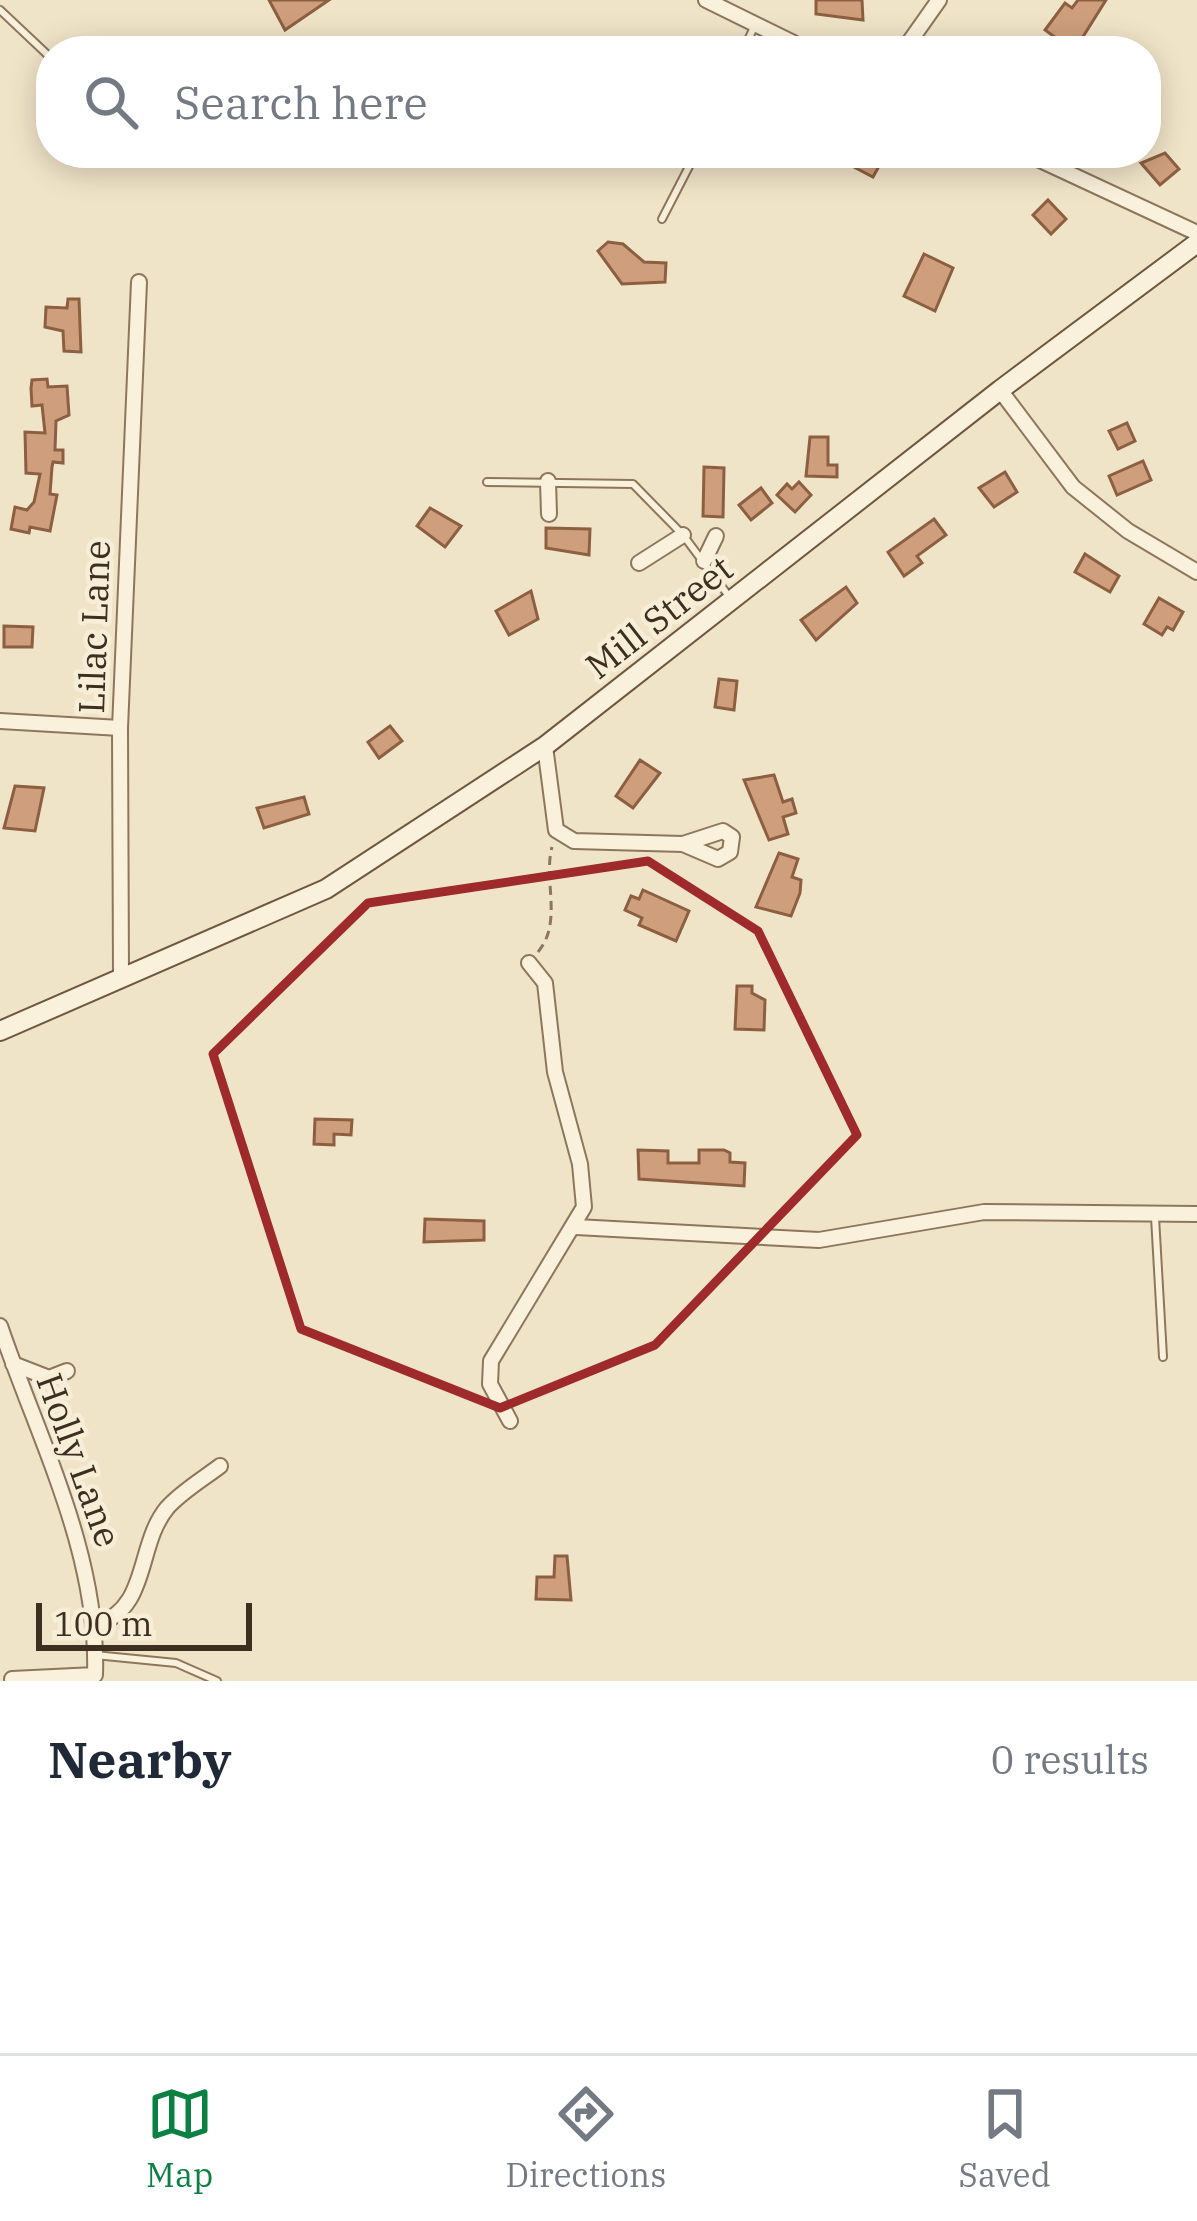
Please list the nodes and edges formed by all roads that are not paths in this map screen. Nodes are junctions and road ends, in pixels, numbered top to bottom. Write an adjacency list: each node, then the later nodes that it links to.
1 (706, 0): 4 (street)
2 (940, 0): 7 (street)
3 (0, 10): 8 (lane)
4 (755, 24): 5 (lane); 6 (street)
5 (750, 36)
6 (779, 36)
7 (914, 36)
8 (36, 44)
9 (688, 168): 11 (lane)
10 (1057, 168): 12 (street)
11 (662, 219)
12 (1197, 233)
13 (1197, 243): 15 (main road, Mill Street)
14 (140, 282): 26 (street, Lilac Lane)
15 (1000, 390): 23 (street); 24 (main road, Mill Street)
16 (548, 481): 17 (lane); 18 (street); 19 (lane)
17 (488, 482)
18 (549, 514)
19 (683, 535): 21 (lane); 22 (street)
20 (716, 536): 21 (street)
21 (704, 561): 24 (lane)
22 (639, 563)
23 (1197, 572)
24 (733, 602): 27 (main road, Mill Street)
25 (0, 721): 26 (street)
26 (120, 728): 30 (street, Lilac Lane)
27 (545, 746): 28 (street); 30 (main road, Mill Street)
28 (683, 844)
29 (529, 963): 34 (street)
30 (121, 975): 31 (main road, Mill Street)
31 (0, 1031)
32 (1155, 1213): 33 (street); 34 (street); 36 (lane)
33 (1197, 1214)
34 (576, 1227): 39 (street)
35 (0, 1326): 37 (street, Holly Lane)
36 (1163, 1357)
37 (13, 1364): 38 (street); 41 (street, Holly Lane)
38 (67, 1371)
39 (509, 1421)
40 (220, 1466): 41 (street)
41 (96, 1625): 42 (street, Holly Lane)
42 (95, 1655): 44 (street); 45 (lane)
43 (6, 1679): 44 (street)
44 (51, 1679)
45 (217, 1681)

